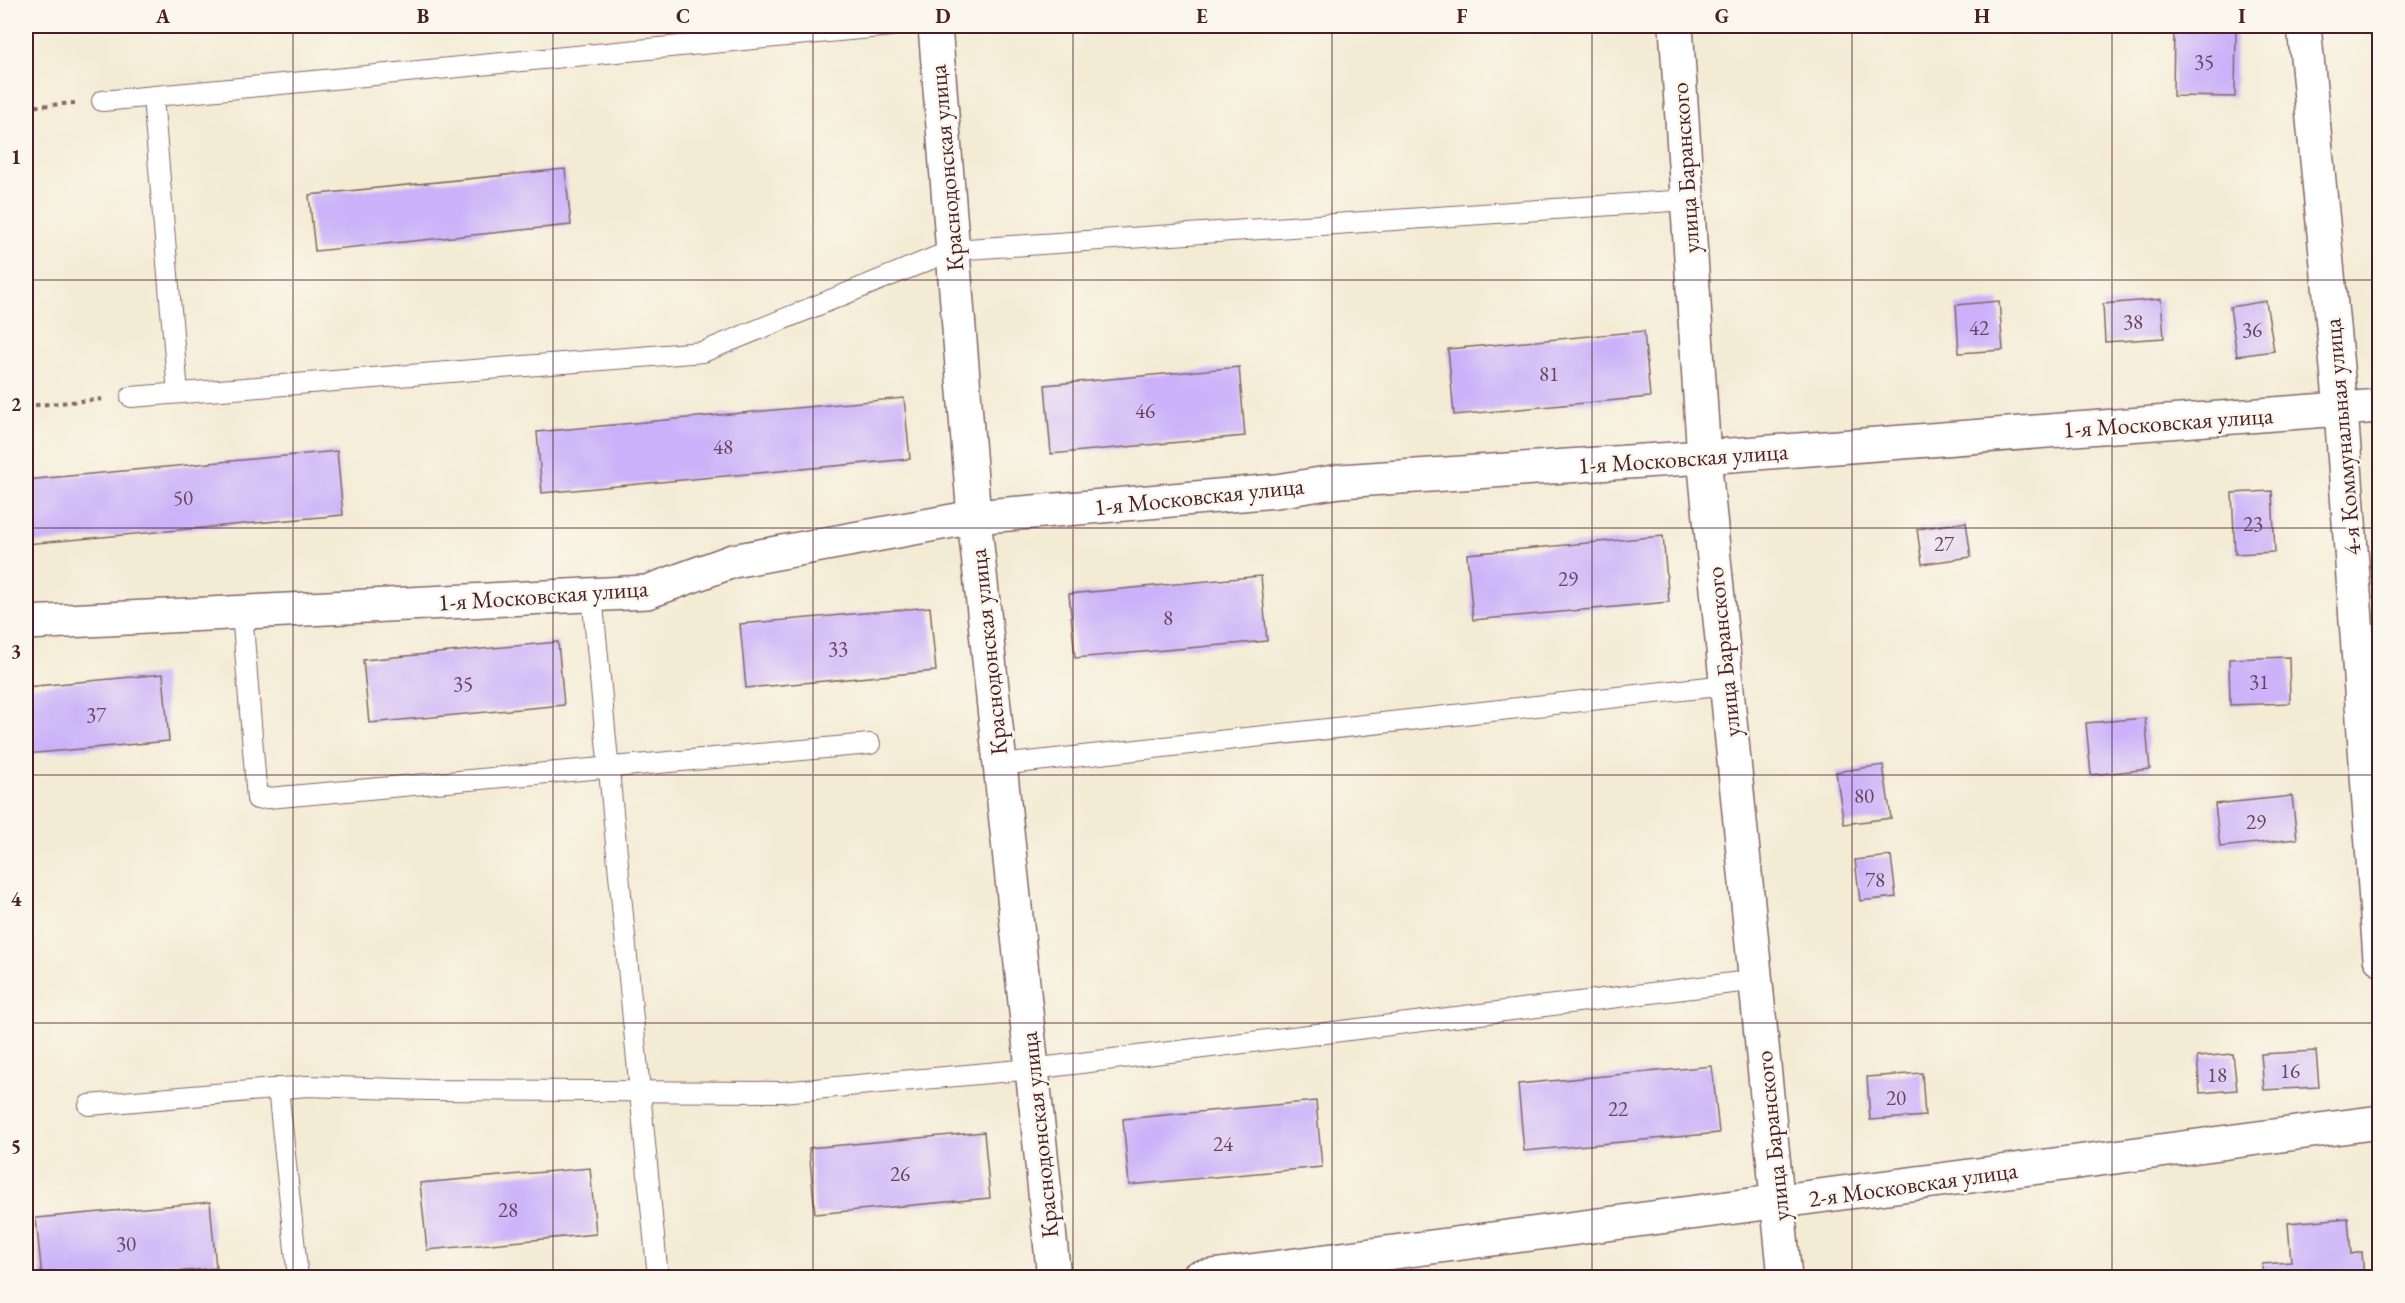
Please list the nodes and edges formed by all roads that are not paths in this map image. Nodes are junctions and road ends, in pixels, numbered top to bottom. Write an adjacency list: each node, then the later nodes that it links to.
1 (891, 26): 5 (lane)
2 (934, 26): 8 (street, Краснодонская улица)
3 (1676, 26): 7 (street, улица Баранского)
4 (2304, 26): 12 (street, 4-я Коммунальная улица)
5 (153, 96): 6 (lane); 9 (lane)
6 (102, 102)
7 (1687, 200): 8 (lane); 13 (street, улица Баранского)
8 (953, 250): 9 (lane); 14 (street, Краснодонская улица)
9 (178, 393): 10 (lane)
10 (131, 396)
11 (2379, 406): 12 (street, 1-я Московская улица)
12 (2341, 409): 13 (street, 1-я Московская улица); 22 (street, 4-я Коммунальная улица)
13 (1704, 457): 14 (street, 1-я Московская улица); 18 (street, улица Баранского)
14 (974, 517): 15 (street, 1-я Московская улица); 20 (street, Краснодонская улица)
15 (592, 595): 16 (street, 1-я Московская улица); 21 (lane)
16 (242, 612): 17 (street, 1-я Московская улица); 21 (lane)
17 (26, 623)
18 (1726, 685): 20 (lane); 23 (street, улица Баранского)
19 (870, 744): 21 (lane)
20 (1000, 765): 24 (street, Краснодонская улица)
21 (609, 769): 26 (lane)
22 (2379, 958)
23 (1757, 980): 24 (lane); 29 (street, улица Баранского)
24 (1032, 1069): 26 (lane); 32 (street, Краснодонская улица)
25 (278, 1088): 26 (lane); 27 (lane); 30 (lane)
26 (640, 1092): 31 (lane)
27 (89, 1105)
28 (2379, 1122): 29 (street, 2-я Московская улица)
29 (1779, 1202): 33 (street, 2-я Московская улица); 34 (street, улица Баранского)
30 (298, 1278)
31 (658, 1278)
32 (1054, 1278)
33 (1197, 1278)
34 (1785, 1278)

